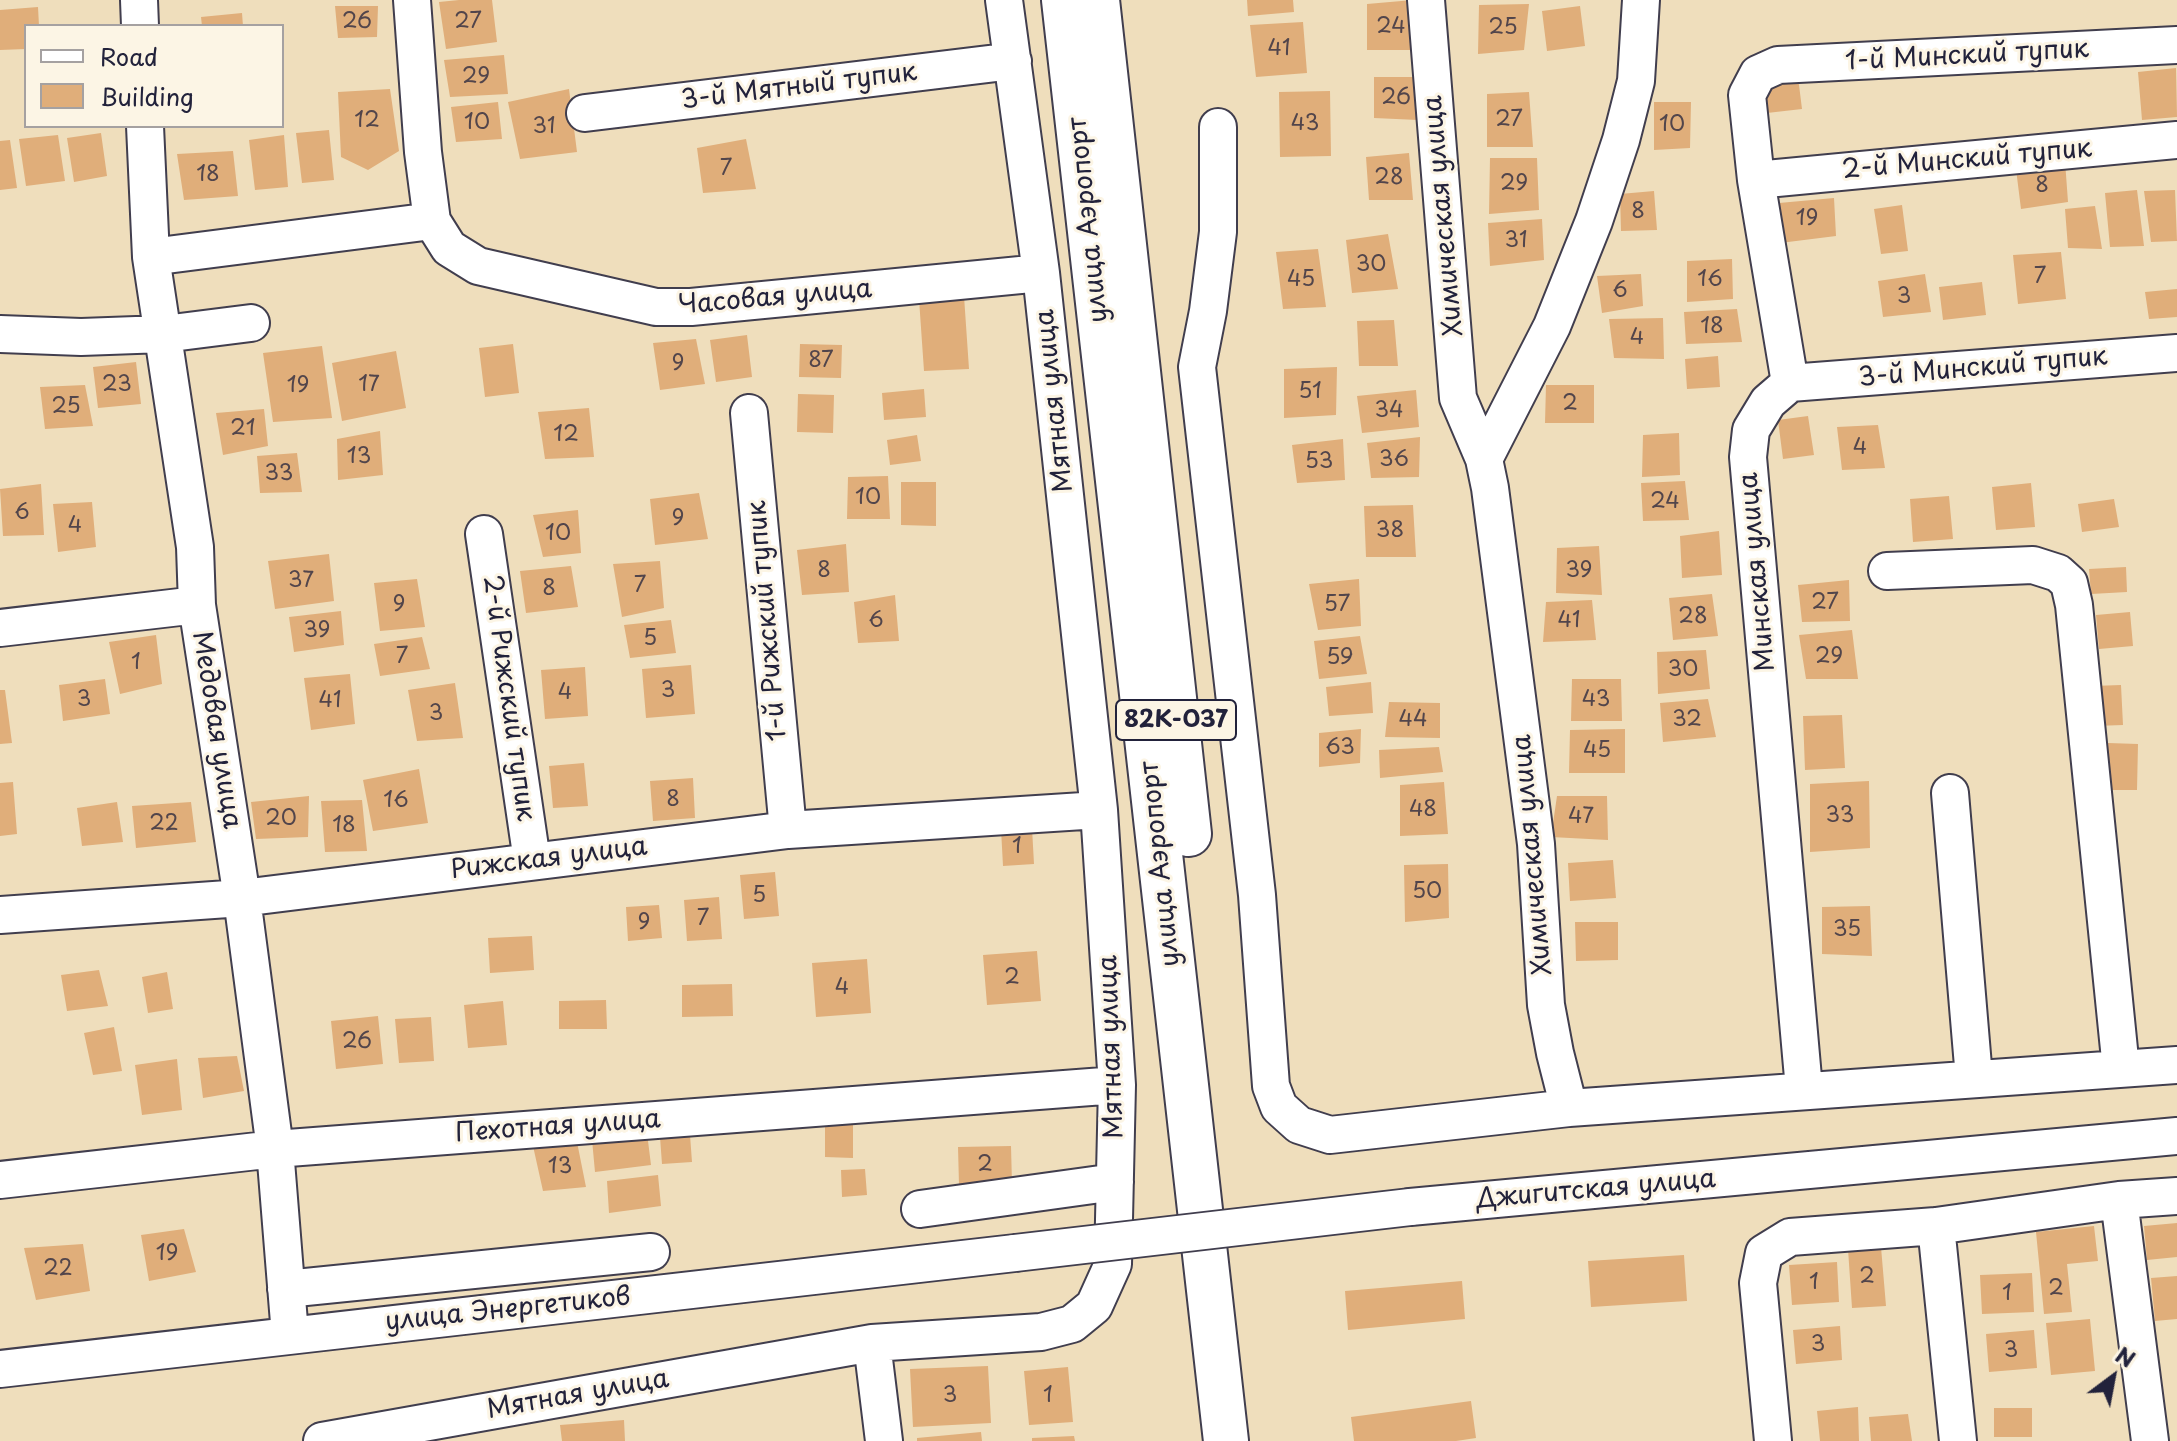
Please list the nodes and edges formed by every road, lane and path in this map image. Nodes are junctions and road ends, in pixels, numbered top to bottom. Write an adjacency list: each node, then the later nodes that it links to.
1 (139, 0): 8 (street)
2 (412, 0): 16 (street)
3 (1004, 0): 10 (street, Мятная улица)
4 (1064, 0): 58 (main road, улица Аэропорт)
5 (1097, 0): 59 (main road, улица Аэропорт / 82К-037)
6 (1426, 0): 25 (street, Химическая улица)
7 (1641, 0): 25 (street)
8 (140, 24)
9 (2177, 45): 15 (street, 1-й Минский тупик)
10 (1013, 61): 11 (street, 3-й Мятный тупик); 18 (street, Мятная улица)
11 (585, 113)
12 (1218, 127): 41 (street)
13 (145, 128): 17 (street, Медовая улица)
14 (2177, 140): 15 (street, 2-й Минский тупик)
15 (1756, 180): 23 (street)
16 (432, 221): 17 (street); 18 (street, Часовая улица)
17 (151, 257): 21 (street, Медовая улица)
18 (1041, 273): 31 (street, Мятная улица)
19 (251, 323): 21 (street)
20 (0, 334): 21 (street)
21 (164, 334): 28 (street, Медовая улица)
22 (2177, 353): 23 (street, 3-й Минский тупик)
23 (1790, 383): 40 (street, Минская улица)
24 (749, 413): 32 (street, 1-й Рижский тупик)
25 (1484, 459): 41 (street, Химическая улица)
26 (484, 534): 33 (street, 2-й Рижский тупик)
27 (1887, 571): 37 (street)
28 (197, 605): 29 (street); 34 (street, Медовая улица)
29 (0, 628)
30 (1950, 793): 38 (street)
31 (1099, 810): 32 (street, Рижская улица); 39 (street, Мятная улица)
32 (788, 830): 33 (street, Рижская улица)
33 (532, 861): 34 (street, Рижская улица)
34 (242, 898): 35 (street, Рижская улица); 43 (street, Медовая улица)
35 (0, 915)
36 (2177, 1065): 37 (street)
37 (2121, 1069): 38 (street)
38 (1974, 1078): 40 (street)
39 (1117, 1085): 43 (street, Пехотная улица); 45 (street, Мятная улица)
40 (1804, 1089): 41 (street)
41 (1569, 1108)
42 (2177, 1136): 51 (street, Джигитская улица, bridge)
43 (275, 1149): 44 (street, Пехотная улица); 52 (street, Медовая улица)
44 (0, 1180)
45 (1115, 1182): 48 (street); 54 (street, Мятная улица)
46 (2177, 1196): 47 (street)
47 (2119, 1200): 49 (street); 62 (street)
48 (920, 1209)
49 (1936, 1226): 60 (street); 61 (street)
50 (651, 1252): 52 (street)
51 (1015, 1253): 53 (street, улица Энергетиков)
52 (286, 1289): 53 (street, Медовая улица)
53 (290, 1335): 55 (street, улица Энергетиков)
54 (872, 1343): 56 (street, Мятная улица); 57 (street)
55 (0, 1369)
56 (322, 1441)
57 (884, 1441)
58 (1226, 1441)
59 (1255, 1441)
60 (1773, 1441)
61 (1958, 1441)
62 (2150, 1441)

